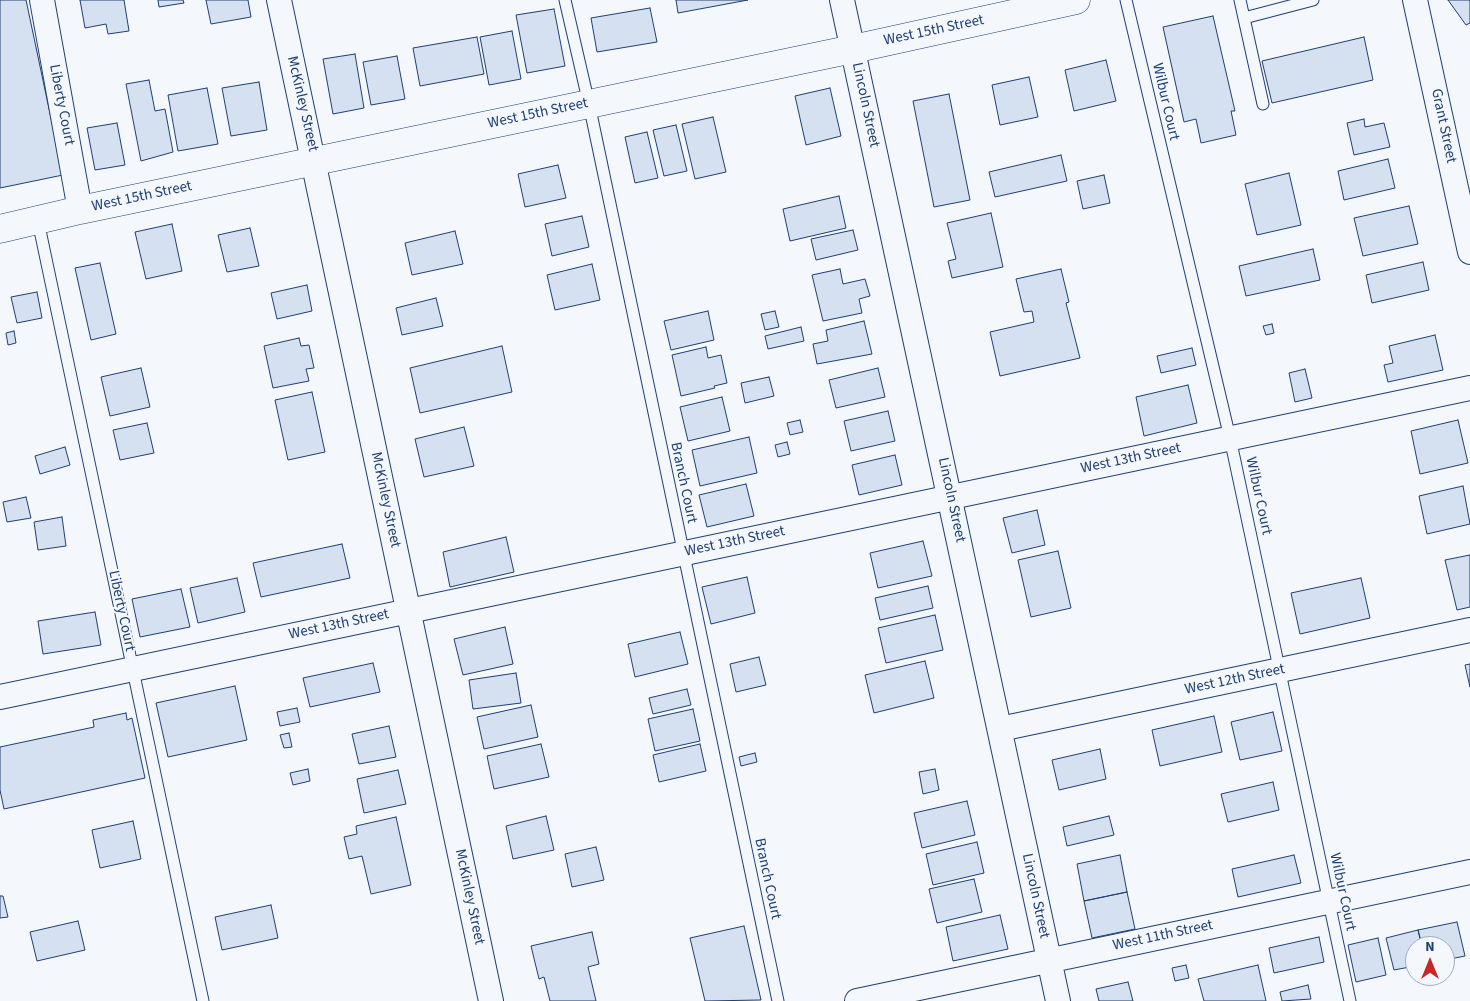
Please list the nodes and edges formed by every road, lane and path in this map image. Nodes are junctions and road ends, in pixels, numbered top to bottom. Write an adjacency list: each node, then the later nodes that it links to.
1 (42, 0): 15 (street, Liberty Court)
2 (279, 0): 14 (street, McKinley Street)
3 (564, 0): 12 (lane, Branch Court)
4 (842, 0): 11 (street, Lincoln Street)
5 (1076, 0): 11 (main road, West 15th Street)
6 (1126, 0): 20 (lane, Wilbur Court)
7 (1240, 0): 10 (lane)
8 (1313, 0): 10 (lane)
9 (1416, 0): 18 (street, Grant Street)
10 (1244, 18): 13 (lane)
11 (853, 50): 12 (main road, West 15th Street); 21 (street, Lincoln Street)
12 (589, 104): 14 (main road, West 15th Street); 22 (lane, Branch Court)
13 (1263, 104)
14 (315, 160): 15 (main road, West 15th Street); 23 (street, McKinley Street)
15 (80, 210): 16 (main road, West 15th Street)
16 (38, 221): 17 (main road, West 15th Street); 25 (lane, Liberty Court)
17 (0, 229)
18 (1470, 252)
19 (1470, 388): 20 (street, West 13th Street)
20 (1230, 438): 21 (street, West 13th Street); 26 (lane, Wilbur Court)
21 (950, 497): 22 (street, West 13th Street); 28 (street, Lincoln Street)
22 (682, 553): 23 (street, West 13th Street); 34 (lane, Branch Court)
23 (408, 611): 25 (street, West 13th Street); 33 (street, McKinley Street)
24 (1470, 630): 26 (street, West 12th Street)
25 (133, 668): 27 (street, West 13th Street); 32 (lane, Liberty Court)
26 (1280, 670): 28 (street, West 12th Street); 30 (lane, Wilbur Court)
27 (0, 697)
28 (1000, 729): 31 (street, Lincoln Street)
29 (1470, 872): 30 (street, West 11th Street)
30 (1329, 902): 31 (street, West 11th Street); 37 (lane, Wilbur Court)
31 (1049, 961): 35 (street, West 11th Street); 36 (street, Lincoln Street)
32 (203, 1001)
33 (491, 1001)
34 (778, 1001)
35 (857, 1001)
36 (1058, 1001)
37 (1350, 1001)

